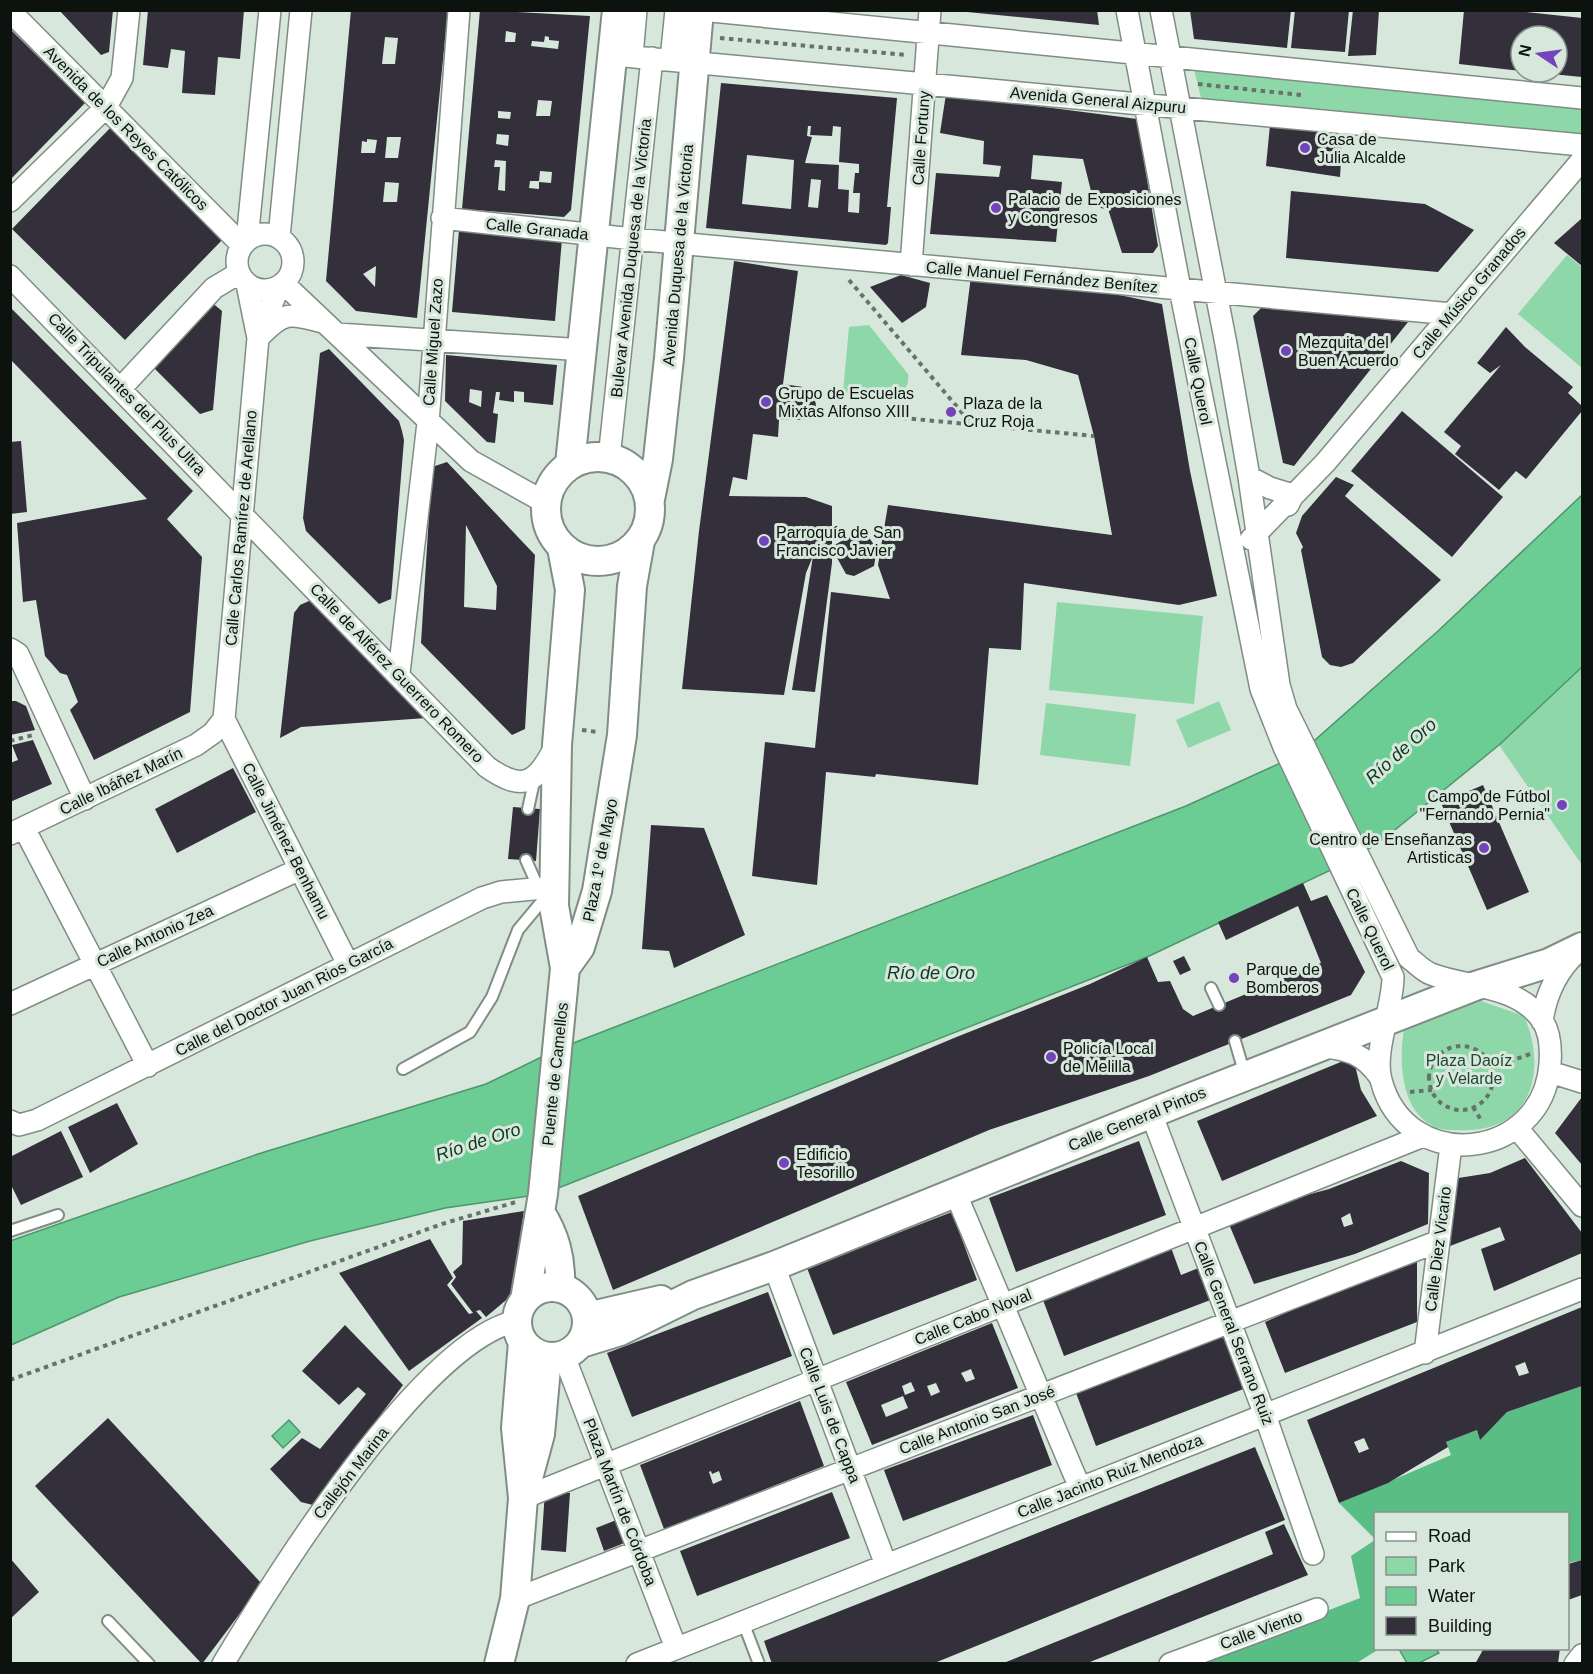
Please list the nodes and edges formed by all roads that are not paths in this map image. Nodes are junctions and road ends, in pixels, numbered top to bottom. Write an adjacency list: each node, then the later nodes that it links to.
1 (129, 10): 21 (street)
2 (270, 10): 30 (street)
3 (301, 10): 28 (street)
4 (459, 10): 26 (street, Calle Miguel Zazo)
5 (617, 10): 17 (main road, Avenida Duquesa de la Victoria)
6 (636, 10): 17 (street)
7 (676, 10): 17 (street)
8 (700, 10): 13 (street); 17 (main road, Avenida Duquesa de la Victoria)
9 (930, 10): 14 (street, Calle Fortuny)
10 (1127, 10): 15 (street, Calle Querol)
11 (1161, 10): 16 (street, Calle Querol)
12 (10, 11): 21 (street, Avenida de los Reyes Católicos)
13 (816, 16): 14 (street)
14 (929, 33): 15 (street); 18 (street, Calle Fortuny)
15 (1136, 54): 16 (street); 20 (street, Calle Querol)
16 (1171, 57): 19 (street); 22 (street, Calle Querol)
17 (653, 58): 18 (street, Avenida General Aizpuru); 27 (main road, Avenida Duquesa de la Victoria); 29 (street, Bulevar Avenida Duquesa de la Victoria); 31 (main road, Avenida Duquesa de la Victoria)
18 (925, 84): 20 (street, Avenida General Aizpuru); 32 (street, Calle Fortuny)
19 (1582, 98)
20 (1147, 104): 22 (street, Avenida General Aizpuru); 36 (street, Calle Querol)
21 (106, 107): 25 (street); 30 (street, Avenida de los Reyes Católicos)
22 (1181, 108): 23 (street, Avenida General Aizpuru); 37 (street, Calle Querol)
23 (1582, 145)
24 (1582, 160): 38 (street, Calle Músico Granados)
25 (10, 201)
26 (442, 218): 27 (street, Calle Granada); 41 (street, Calle Miguel Zazo)
27 (595, 235): 29 (street, Calle Granada); 42 (main road, Avenida Duquesa de la Victoria)
28 (279, 237): 30 (street); 35 (street)
29 (633, 239): 31 (street, Calle Manuel Fernández Benítez); 45 (street, Bulevar Avenida Duquesa de la Victoria)
30 (245, 243): 34 (street)
31 (679, 243): 32 (street, Calle Manuel Fernández Benítez); 49 (main road, Avenida Duquesa de la Victoria)
32 (911, 265): 36 (street, Calle Manuel Fernández Benítez)
33 (10, 276): 43 (street, Calle Tripulantes del Plus Ultra)
34 (243, 278): 35 (street); 40 (street, Calle Carlos Ramírez de Arellano); 43 (street)
35 (281, 285): 39 (street); 40 (street, Calle Carlos Ramírez de Arellano)
36 (1180, 289): 37 (street, Calle Manuel Fernández Benítez); 55 (street, Calle Querol)
37 (1215, 292): 38 (street, Calle Manuel Fernández Benítez); 47 (street, Calle Querol)
38 (1452, 314): 48 (street, Calle Músico Granados)
39 (330, 328): 40 (street); 41 (street); 44 (street)
40 (258, 338): 51 (street, Calle Carlos Ramírez de Arellano)
41 (433, 340): 42 (street); 44 (street, Calle Miguel Zazo)
42 (584, 350): 46 (main road, Avenida Duquesa de la Victoria)
43 (121, 388): 51 (street, Calle Tripulantes del Plus Ultra)
44 (428, 423): 50 (street); 58 (street, Calle Miguel Zazo)
45 (609, 458): 46 (main road); 49 (main road)
46 (570, 464): 50 (main road)
47 (1249, 477): 48 (street); 52 (street, Calle Querol)
48 (1293, 495): 52 (street, Calle Músico Granados); 56 (street)
49 (650, 499): 53 (main road)
50 (546, 504): 54 (main road)
51 (242, 513): 58 (street, Calle de Alférez Guerrero Romero); 59 (street, Calle Carlos Ramírez de Arellano)
52 (1257, 533): 55 (street, Calle Músico Granados); 56 (street, Calle Querol)
53 (640, 541): 54 (main road); 73 (main road, Plaza 1º de Mayo)
54 (562, 548): 61 (main road, Plaza 1º de Mayo)
55 (1233, 558): 60 (street, Calle Querol)
56 (1261, 564): 60 (street, Calle Querol)
57 (10, 649): 63 (street)
58 (399, 673): 62 (street, Calle de Alférez Guerrero Romero)
59 (224, 719): 63 (street, Calle Ibáñez Marín); 67 (street, Calle Jiménez Benhamu)
60 (1292, 744): 68 (street)
61 (557, 745): 62 (street); 69 (main road, Plaza 1º de Mayo)
62 (535, 777): 64 (lane)
63 (85, 799): 65 (street, Calle Ibáñez Marín)
64 (528, 809)
65 (17, 831): 72 (street)
66 (526, 860): 69 (lane)
67 (300, 869): 71 (street, Calle Jiménez Benhamu); 72 (street, Calle Antonio Zea)
68 (1353, 870): 74 (street, Calle Querol); 78 (street, Calle Querol)
69 (546, 887): 71 (street, Calle del Doctor Juan Rios García); 73 (main road, Plaza 1º de Mayo); 83 (lane)
70 (1580, 949): 74 (main road, Calle General Pintos); 79 (street)
71 (348, 963): 82 (street, Calle del Doctor Juan Rios García)
72 (95, 964): 76 (street, Calle Antonio Zea); 82 (street)
73 (565, 968): 94 (main road, Puente de Camellos)
74 (1475, 986): 78 (main road, Calle General Pintos); 79 (street)
75 (1211, 988): 77 (lane)
76 (10, 1004)
77 (1219, 1005)
78 (1388, 1020): 81 (main road, Calle General Pintos); 86 (street)
79 (1542, 1021): 84 (street)
80 (1235, 1041): 85 (lane)
81 (1321, 1046): 85 (main road, Calle General Pintos); 86 (street)
82 (148, 1066): 89 (street, Calle del Doctor Juan Rios García)
83 (403, 1069)
84 (1550, 1072): 87 (street); 90 (street)
85 (1246, 1077): 88 (main road, Calle General Pintos)
86 (1380, 1077): 91 (street)
87 (1582, 1082)
88 (1150, 1113): 93 (main road, Calle General Pintos); 97 (street, Calle General Serrano Ruiz)
89 (15, 1123)
90 (1517, 1128): 92 (street); 95 (street)
91 (1423, 1136): 92 (street); 97 (street, Calle Cabo Noval)
92 (1451, 1145): 99 (street, Calle Diez Vicario)
93 (955, 1192): 100 (main road, Calle General Pintos); 103 (street)
94 (542, 1196): 101 (main road); 104 (main road)
95 (1582, 1206)
96 (58, 1215): 98 (lane)
97 (1194, 1228): 103 (street, Calle Cabo Noval); 105 (street, Calle General Serrano Ruiz)
98 (10, 1231)
99 (1439, 1241): 105 (street, Calle Antonio San José); 107 (street, Calle Diez Vicario)
100 (774, 1266): 106 (main road, Calle General Pintos); 108 (street, Calle Luis de Cappa)
101 (560, 1287): 104 (main road); 106 (main road)
102 (1582, 1289): 107 (street, Calle Jacinto Ruiz Mendoza)
103 (1004, 1304): 108 (street, Calle Cabo Noval); 109 (street)
104 (522, 1321): 106 (main road); 114 (main road); 124 (street, Callejón Marina)
105 (1230, 1323): 109 (street, Calle Antonio San José); 110 (street, Calle General Serrano Ruiz)
106 (570, 1343): 111 (street, Plaza Martín de Córdoba); 114 (main road)
107 (1425, 1353): 110 (street, Calle Jacinto Ruiz Mendoza)
108 (817, 1380): 111 (street, Calle Cabo Noval); 112 (street, Calle Luis de Cappa)
109 (1042, 1396): 112 (street, Calle Antonio San José); 113 (street)
110 (1265, 1415): 113 (street, Calle Jacinto Ruiz Mendoza); 116 (street, Calle General Serrano Ruiz)
111 (606, 1465): 114 (street, Calle Cabo Noval); 115 (street, Plaza Martín de Córdoba)
112 (850, 1469): 115 (street, Calle Antonio San José); 117 (street, Calle Luis de Cappa)
113 (1080, 1488): 117 (street, Calle Jacinto Ruiz Mendoza)
114 (523, 1498): 118 (main road)
115 (639, 1551): 118 (street, Calle Antonio San José); 122 (street, Plaza Martín de Córdoba)
116 (1313, 1554)
117 (886, 1565): 121 (street, Calle Jacinto Ruiz Mendoza)
118 (515, 1599): 126 (main road)
119 (1317, 1609): 129 (street, Calle Viento)
120 (108, 1621): 125 (lane)
121 (744, 1622): 122 (street, Calle Jacinto Ruiz Mendoza); 128 (lane)
122 (670, 1655): 127 (street, Calle Jacinto Ruiz Mendoza)
123 (1582, 1655): 130 (street)
124 (223, 1663)
125 (149, 1664)
126 (499, 1664)
127 (637, 1664)
128 (759, 1664)
129 (1170, 1664)
130 (1575, 1664)

